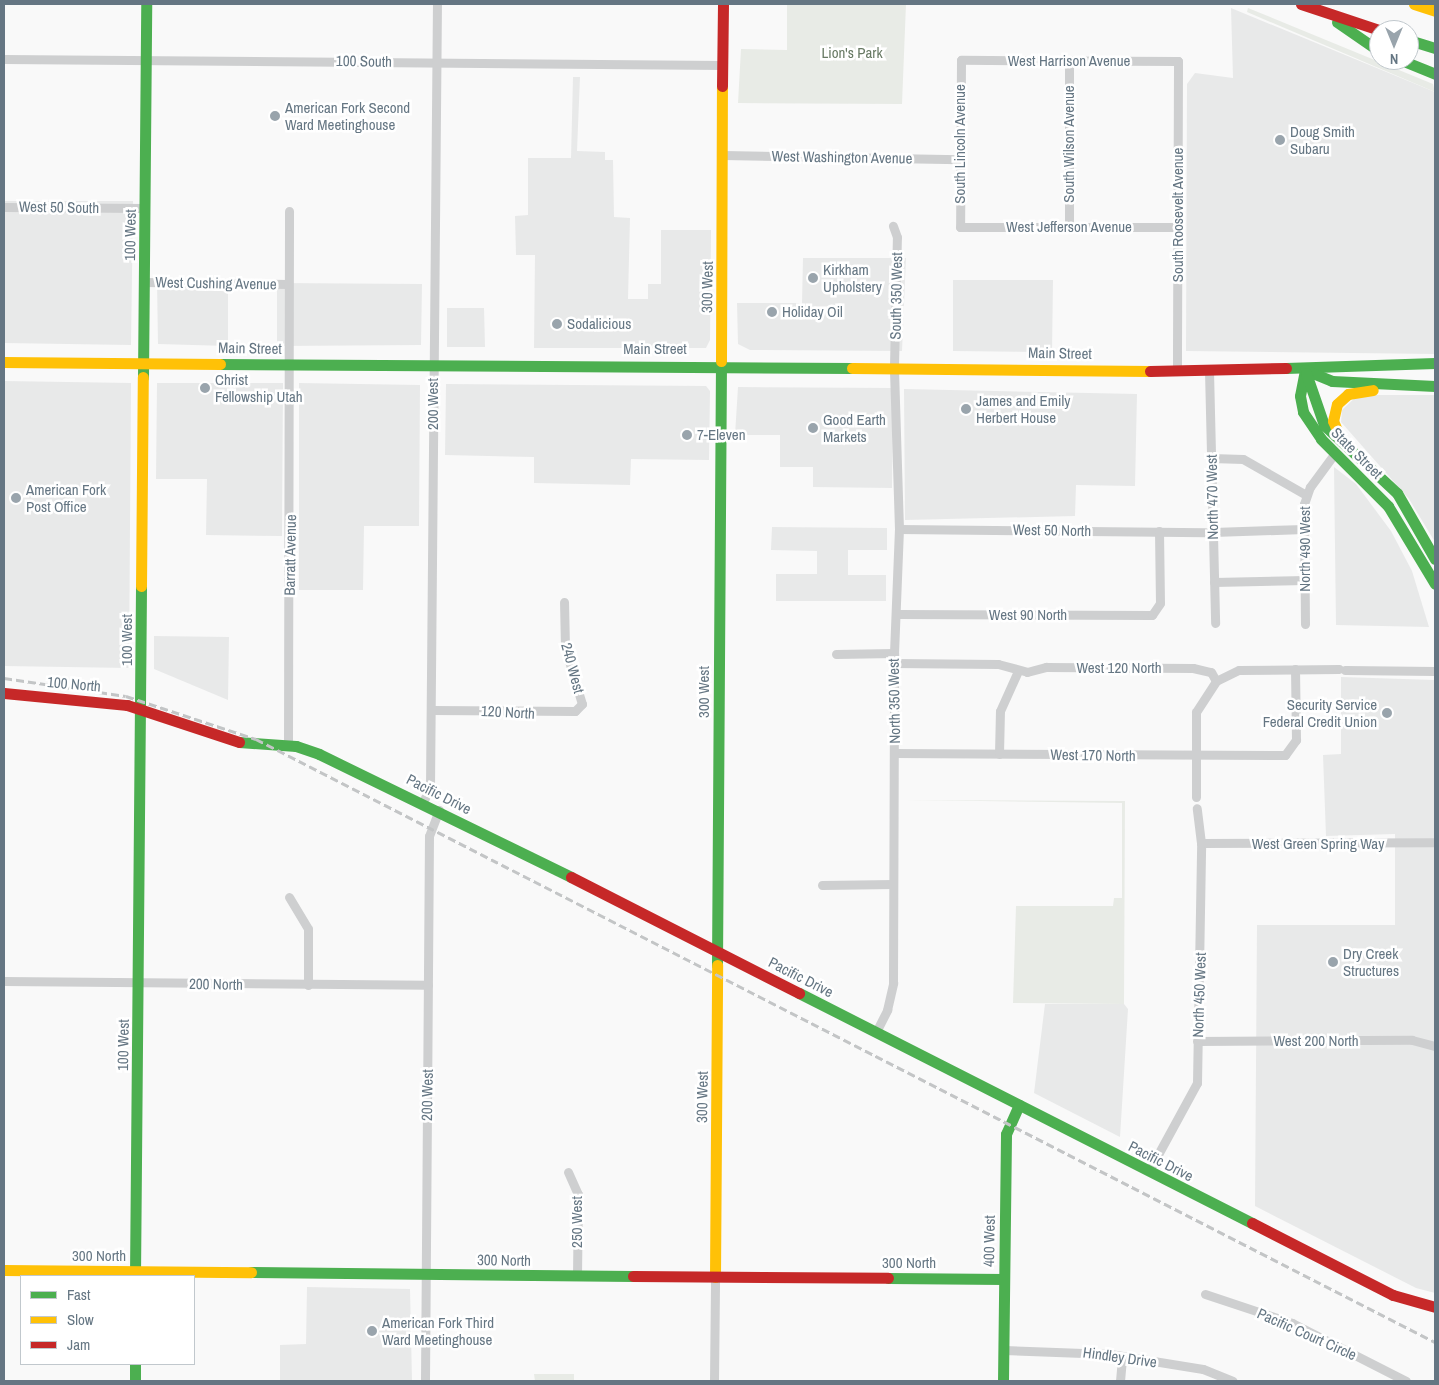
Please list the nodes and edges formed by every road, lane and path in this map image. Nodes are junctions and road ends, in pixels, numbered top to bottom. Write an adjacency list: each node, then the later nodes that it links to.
1 (146, 4): 13 (main road, 100 West)
2 (437, 4): 17 (street, 200 West)
3 (723, 4): 18 (main road, 300 West)
4 (1302, 4): 7 (main road)
5 (1414, 4): 6 (main road)
6 (1435, 11)
7 (1328, 14): 8 (main road); 10 (main road)
8 (1369, 27)
9 (1419, 43): 11 (main road)
10 (1369, 44)
11 (1435, 48)
12 (4, 60): 13 (street, 100 South)
13 (146, 60): 17 (street, 100 South); 24 (main road, 100 West)
14 (961, 60): 15 (street, West Harrison Avenue); 22 (street, South Lincoln Avenue)
15 (1069, 60): 16 (street, West Harrison Avenue); 28 (street, South Wilson Avenue)
16 (1178, 61): 29 (street, South Roosevelt Avenue)
17 (437, 62): 18 (street, 100 South); 36 (street, 200 West)
18 (723, 65): 21 (main road, 300 West)
19 (1419, 67): 20 (main road)
20 (1435, 74)
21 (723, 155): 22 (street, West Washington Avenue); 37 (main road, 300 West)
22 (960, 160): 27 (street, South Lincoln Avenue)
23 (4, 206): 24 (street, West 50 South)
24 (145, 208): 30 (main road, 100 West)
25 (289, 211): 31 (street, Barratt Avenue)
26 (893, 226): 38 (street, South 350 West)
27 (960, 227): 28 (street, West Jefferson Avenue)
28 (1069, 227): 29 (street, West Jefferson Avenue)
29 (1178, 227): 39 (street, South Roosevelt Avenue)
30 (144, 282): 31 (street, West Cushing Avenue); 33 (main road, 100 West)
31 (288, 284): 35 (street, Barratt Avenue)
32 (4, 362): 33 (main road, Main Street)
33 (144, 362): 35 (main road, Main Street); 69 (main road, 100 West)
34 (1435, 363): 40 (main road, Main Street)
35 (290, 364): 36 (main road, Main Street); 71 (street, Barratt Avenue)
36 (434, 365): 37 (main road, Main Street); 70 (street, 200 West)
37 (721, 365): 38 (main road, Main Street); 84 (main road, 300 West)
38 (894, 366): 39 (main road, Main Street); 48 (street, North 350 West)
39 (1177, 370): 41 (main road, Main Street)
40 (1305, 370): 41 (main road, Main Street); 42 (main road, Main Street); 44 (main road, State Street); 45 (main road, State Street)
41 (1209, 371): 46 (street, North 470 West)
42 (1415, 385): 43 (main road, Main Street); 44 (main road, State Street)
43 (1435, 386)
44 (1347, 446): 52 (main road)
45 (1335, 453): 47 (street, North 490 West); 55 (main road, State Street)
46 (1211, 458): 47 (street); 51 (street, North 470 West)
47 (1306, 495): 49 (street, North 490 West)
48 (899, 529): 50 (street, West 50 North); 57 (street, North 350 West)
49 (1304, 530): 51 (street, West 50 North); 53 (street, North 490 West)
50 (1159, 531): 51 (street, West 50 North); 57 (street, West 90 North)
51 (1209, 532): 54 (street, North 470 West)
52 (1435, 559)
53 (1305, 580): 54 (street); 59 (street, North 490 West)
54 (1214, 582): 58 (street, North 470 West)
55 (1435, 584)
56 (564, 602): 68 (street, 240 West)
57 (898, 614): 60 (street, North 350 West)
58 (1215, 623)
59 (1305, 624)
60 (894, 653): 61 (street); 62 (street, North 350 West)
61 (836, 654)
62 (894, 663): 64 (street, West 120 North); 72 (street, North 350 West)
63 (1295, 669): 65 (street); 66 (street); 74 (street, West 170 North)
64 (1018, 671): 66 (street, West 120 North); 73 (street)
65 (1435, 671)
66 (1216, 681): 74 (street)
67 (4, 693): 69 (main road, 100 North)
68 (582, 704): 70 (street, 120 North)
69 (141, 708): 71 (main road, Pacific Drive); 86 (main road, 100 West)
70 (431, 710): 76 (street, 200 West)
71 (288, 745): 76 (main road, Pacific Drive)
72 (895, 753): 73 (street, West 170 North); 81 (street, North 350 West)
73 (999, 754): 74 (street, West 170 North)
74 (1194, 756): 75 (street)
75 (1196, 797)
76 (423, 802): 78 (main road, Pacific Drive)
77 (1197, 808): 80 (street, North 450 West)
78 (439, 810): 84 (main road, Pacific Drive); 88 (street, 200 West)
79 (1435, 842): 80 (street, West Green Spring Way)
80 (1201, 843): 90 (street, North 450 West)
81 (893, 884): 82 (street); 89 (street, North 350 West)
82 (822, 885)
83 (289, 898): 87 (street)
84 (718, 952): 89 (main road, Pacific Drive); 99 (main road, 300 West)
85 (4, 981): 86 (street, 200 North)
86 (138, 983): 87 (street, 200 North); 96 (main road, 100 West)
87 (308, 985): 88 (street, 200 North)
88 (428, 985): 97 (street, 200 West)
89 (876, 1032): 92 (main road, Pacific Drive)
90 (1197, 1041): 91 (street, West 200 North); 93 (street, North 450 West)
91 (1435, 1046)
92 (1019, 1105): 93 (main road, Pacific Drive); 100 (main road, 400 West)
93 (1148, 1171): 102 (main road, Pacific Drive)
94 (568, 1172): 98 (street, 250 West)
95 (4, 1270): 96 (main road, 300 North)
96 (135, 1274): 97 (main road, 300 North)
97 (426, 1274): 98 (main road, 300 North); 107 (street, 200 West)
98 (577, 1275): 99 (main road, 300 North)
99 (715, 1277): 100 (main road, 300 North); 108 (street, 300 West)
100 (1004, 1279): 103 (main road, 400 West)
101 (1205, 1294): 112 (street, Pacific Court Circle)
102 (1435, 1307)
103 (1004, 1350): 104 (street, Hindley Drive); 109 (main road, 400 West)
104 (1122, 1357): 110 (street); 111 (street, Hindley Drive)
105 (135, 1365): 106 (main road)
106 (135, 1381)
107 (424, 1381)
108 (714, 1381)
109 (1003, 1381)
110 (1120, 1381)
111 (1233, 1381)
112 (1406, 1381)

